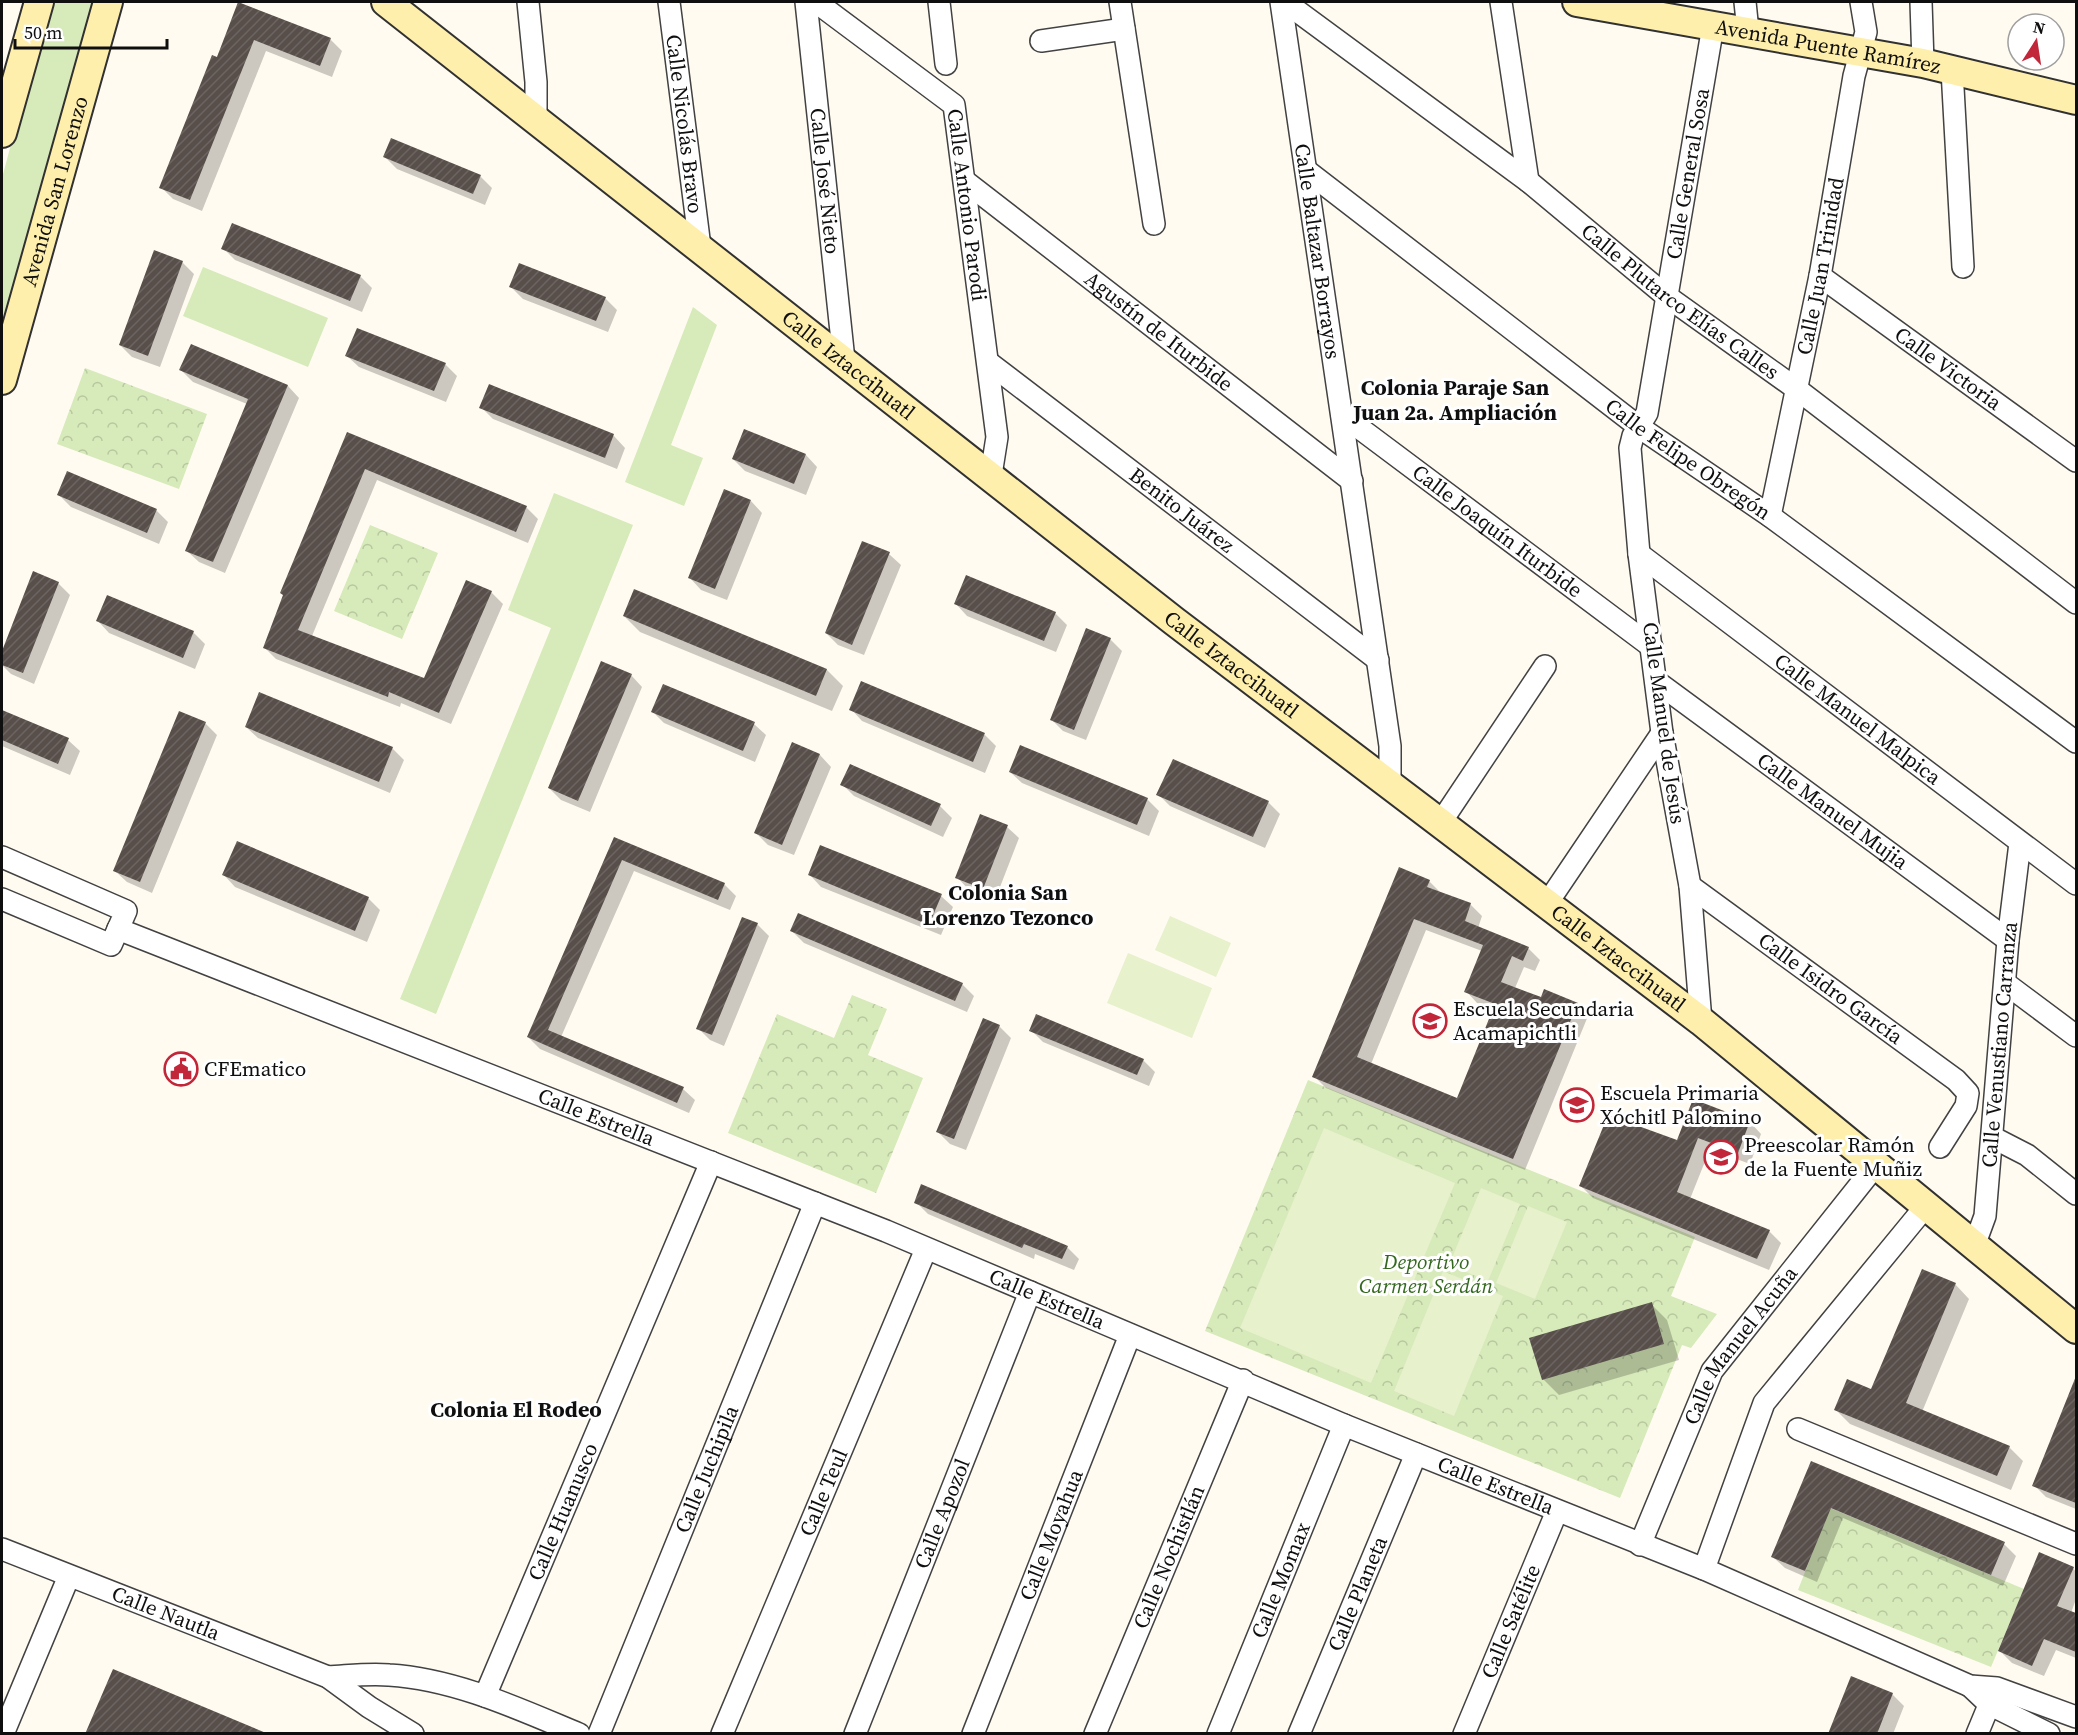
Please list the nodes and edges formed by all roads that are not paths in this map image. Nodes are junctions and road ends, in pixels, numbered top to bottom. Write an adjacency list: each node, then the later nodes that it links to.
1 (39, 2): 28 (street)
2 (108, 2): 39 (street, Avenida San Lorenzo)
3 (386, 2): 27 (street, Calle Iztaccihuatl)
4 (528, 2): 27 (street)
5 (669, 2): 33 (street, Calle Nicolás Bravo)
6 (806, 2): 37 (street, Calle José Nieto)
7 (816, 2): 31 (street, Calle Antonio Parodi)
8 (939, 2): 24 (street)
9 (1120, 2): 19 (street)
10 (1281, 2): 29 (street, Calle Baltazar Borrayos)
11 (1285, 2): 30 (street, Calle Plutarco Elías Calles)
12 (1501, 2): 30 (street)
13 (1577, 2): 17 (street, Avenida Puente Ramírez)
14 (1744, 2): 20 (street)
15 (1861, 2): 22 (street, Calle Juan Trinidad)
16 (1921, 2): 23 (street)
17 (1626, 6): 18 (street, Avenida Puente Ramírez)
18 (1713, 26): 20 (street, Avenida Puente Ramírez); 36 (street, Calle General Sosa)
19 (1124, 29): 21 (street); 32 (street)
20 (1748, 31): 22 (street, Avenida Puente Ramírez)
21 (1041, 42)
22 (1861, 52): 23 (street, Avenida Puente Ramírez); 35 (street, Calle Juan Trinidad)
23 (1923, 63): 25 (street, Avenida Puente Ramírez)
24 (946, 64)
25 (1952, 70): 26 (street, Avenida Puente Ramírez); 34 (street)
26 (2076, 100)
27 (536, 117): 33 (street, Calle Iztaccihuatl)
28 (2, 133)
29 (1307, 171): 41 (street, Calle Baltazar Borrayos); 42 (street, Calle Felipe Obregón)
30 (1528, 181): 36 (street, Calle Plutarco Elías Calles)
31 (966, 182): 38 (street, Calle Antonio Parodi); 45 (street, Agustín de Iturbide)
32 (1154, 224)
33 (700, 248): 37 (street, Calle Iztaccihuatl)
34 (1963, 267)
35 (1820, 276): 40 (street, Calle Juan Trinidad); 43 (street, Calle Victoria)
36 (1665, 295): 40 (street, Calle Plutarco Elías Calles); 42 (street, Calle General Sosa)
37 (844, 360): 44 (street, Calle Iztaccihuatl)
38 (988, 362): 44 (street, Calle Antonio Parodi); 50 (street, Benito Juárez)
39 (2, 380)
40 (1798, 390): 46 (street, Calle Juan Trinidad); 48 (street, Calle Plutarco Elías Calles)
41 (1342, 415): 45 (street, Calle Baltazar Borrayos); 49 (street, Calle Joaquín Iturbide)
42 (1639, 427): 46 (street, Calle Felipe Obregón); 47 (street, Calle Manuel de Jesús)
43 (2076, 461)
44 (991, 475): 55 (street, Calle Iztaccihuatl)
45 (1352, 482): 50 (street, Calle Baltazar Borrayos)
46 (1770, 516): 54 (street, Calle Felipe Obregón)
47 (1639, 554): 49 (street, Calle Manuel de Jesús); 57 (street, Calle Manuel Malpica)
48 (2076, 603)
49 (1652, 647): 52 (street, Calle Manuel de Jesús)
50 (1378, 660): 55 (street, Calle Baltazar Borrayos)
51 (1545, 666): 56 (street)
52 (1657, 682): 53 (street, Calle Manuel de Jesús); 64 (street, Calle Manuel Mujia)
53 (1662, 733): 60 (street, Calle Manuel de Jesús); 62 (street)
54 (2076, 742)
55 (1390, 785): 56 (street, Calle Iztaccihuatl)
56 (1441, 822): 62 (street, Calle Iztaccihuatl)
57 (2020, 843): 59 (street, Calle Manuel Malpica); 64 (street, Calle Venustiano Carranza)
58 (2, 857): 63 (street, Calle Estrella)
59 (2076, 884)
60 (1690, 886): 66 (street, Calle Manuel de Jesús); 69 (street, Calle Isidro García)
61 (2, 898): 63 (street, Calle Estrella)
62 (1546, 905): 66 (street, Calle Iztaccihuatl)
63 (118, 928): 70 (street, Calle Estrella)
64 (2008, 940): 65 (street, Calle Venustiano Carranza)
65 (2004, 983): 67 (street); 68 (street, Calle Venustiano Carranza)
66 (1701, 1021): 71 (street, Calle Iztaccihuatl)
67 (2076, 1036)
68 (1992, 1137): 72 (street); 75 (street, Calle Venustiano Carranza)
69 (1940, 1147)
70 (711, 1162): 73 (street, Calle Estrella); 91 (street, Calle Huanusco)
71 (1875, 1166): 74 (street, Calle Iztaccihuatl); 86 (street, Calle Manuel Acuña)
72 (2076, 1194)
73 (815, 1203): 76 (street, Calle Estrella); 97 (street, Calle Juchipila)
74 (1925, 1207): 75 (street, Calle Iztaccihuatl); 88 (street)
75 (1974, 1246): 78 (street, Calle Iztaccihuatl)
76 (926, 1250): 77 (street, Calle Estrella); 98 (street, Calle Teul)
77 (1030, 1292): 79 (street, Calle Estrella); 99 (street, Calle Apozol)
78 (2076, 1329)
79 (1130, 1335): 80 (street, Calle Estrella); 100 (street, Calle Moyahua)
80 (1243, 1380): 81 (street, Calle Estrella); 101 (street, Calle Nochistlán)
81 (1344, 1425): 83 (street, Calle Estrella); 102 (street, Calle Momax)
82 (1798, 1429): 85 (street)
83 (1416, 1454): 84 (street, Calle Estrella); 103 (street, Calle Planeta)
84 (1557, 1511): 86 (street, Calle Estrella); 104 (street, Calle Satélite)
85 (2076, 1544)
86 (1640, 1545): 88 (street, Calle Estrella)
87 (2, 1550): 89 (street, Calle Nautla)
88 (1704, 1569): 92 (street, Calle Estrella)
89 (69, 1576): 90 (street, Calle Nautla); 94 (street)
90 (328, 1677): 91 (street, Calle Nautla); 95 (street, Calle Nautla)
91 (485, 1696): 96 (street, Calle Nautla)
92 (1993, 1696): 93 (street, Calle Estrella); 105 (street); 106 (street, Calle Estrella)
93 (2076, 1717)
94 (3, 1734)
95 (413, 1734)
96 (579, 1734)
97 (599, 1734)
98 (722, 1734)
99 (855, 1734)
100 (973, 1734)
101 (1095, 1734)
102 (1218, 1734)
103 (1299, 1734)
104 (1464, 1734)
105 (1977, 1734)
106 (2049, 1734)

